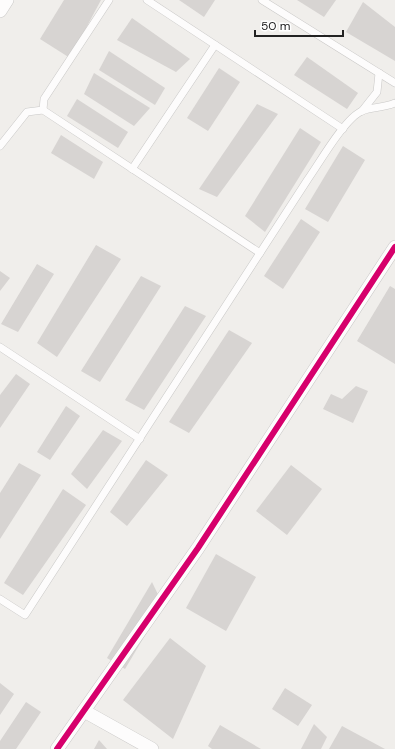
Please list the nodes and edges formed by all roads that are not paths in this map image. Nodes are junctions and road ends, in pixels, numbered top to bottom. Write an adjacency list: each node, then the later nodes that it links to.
1 (7, 0): 5 (street)
2 (109, 0): 10 (lane)
3 (147, 0): 6 (lane)
4 (262, 0): 7 (lane)
5 (0, 11)
6 (215, 45): 12 (lane); 14 (lane)
7 (379, 73): 8 (lane); 11 (lane)
8 (395, 84)
9 (395, 103): 11 (lane)
10 (42, 110): 13 (lane); 14 (lane)
11 (362, 111): 12 (lane)
12 (343, 129): 16 (lane)
13 (0, 146)
14 (132, 169): 16 (lane)
15 (395, 247): 20 (street)
16 (260, 253): 18 (lane)
17 (0, 347): 18 (lane)
18 (140, 439): 19 (lane)
19 (0, 599)
20 (84, 711): 21 (street); 22 (street)
21 (57, 749)
22 (152, 749)

